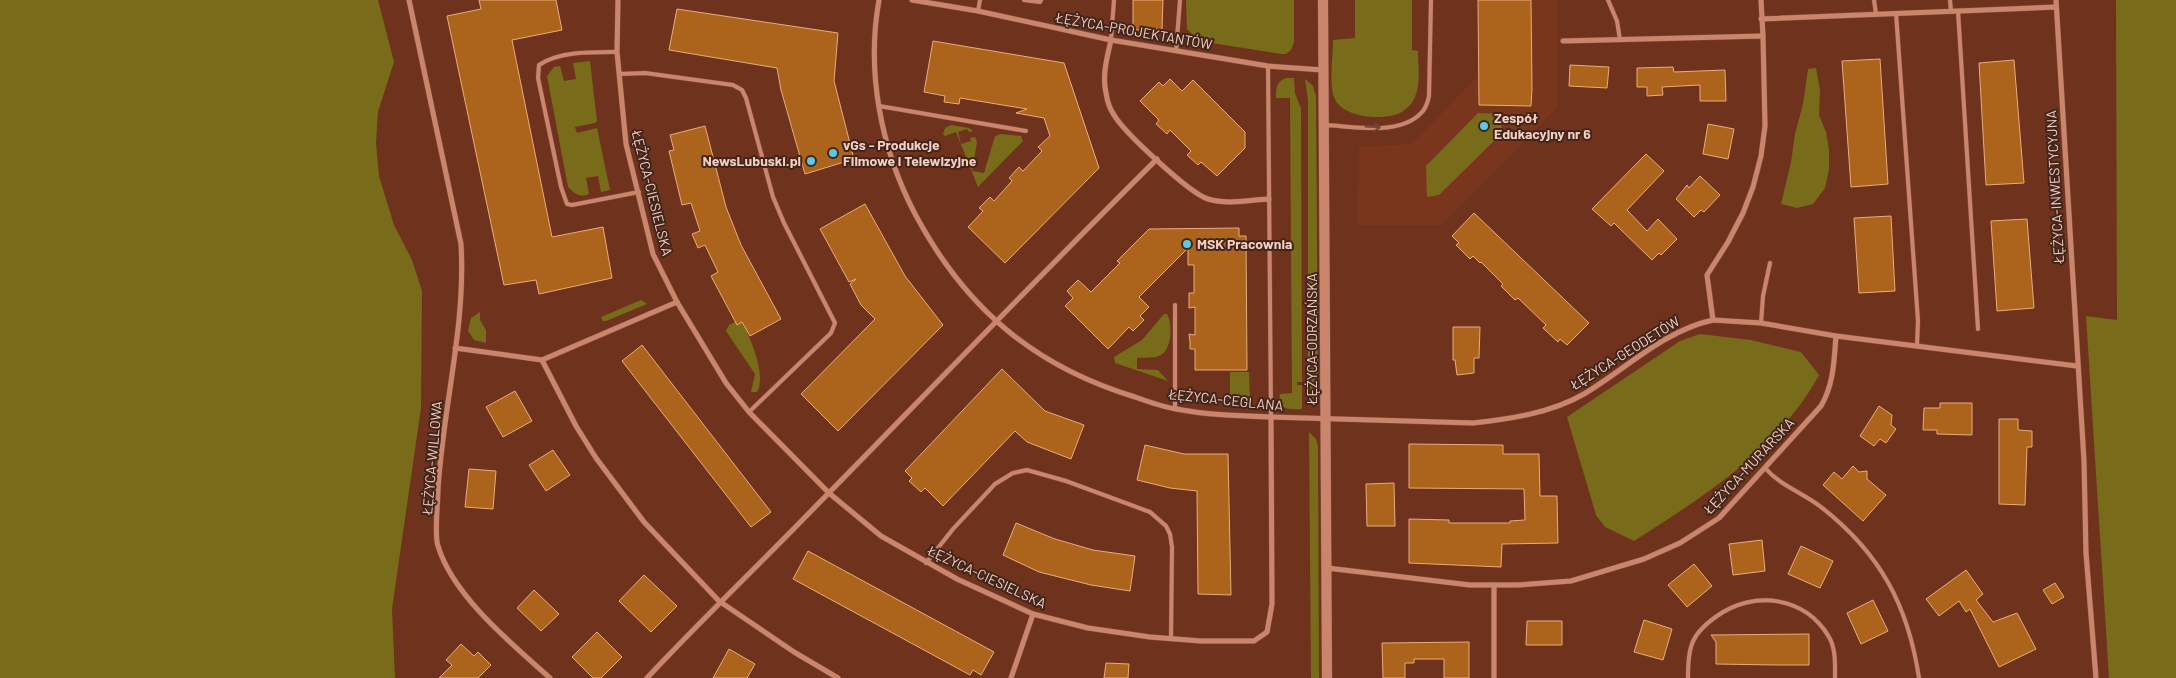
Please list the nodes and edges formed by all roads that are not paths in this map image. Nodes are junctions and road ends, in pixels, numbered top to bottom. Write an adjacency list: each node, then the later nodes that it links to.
1 (409, 0): 48 (street, ŁĘŻYCA-WILLOWA)
2 (618, 0): 29 (street, ŁĘŻYCA-CIESIELSKA)
3 (879, 0): 33 (street, ŁĘŻYCA-CEGLANA)
4 (912, 0): 18 (street, ŁĘŻYCA-PROJEKTANTÓW)
5 (980, 0): 18 (lane)
6 (1024, 0): 7 (lane)
7 (1041, 0)
8 (1114, 0): 25 (lane)
9 (1180, 0): 28 (lane)
10 (1323, 0): 31 (main road, ŁĘŻYCA-ODRZAŃSKA)
11 (1431, 0): 34 (lane, one-way to 11)
12 (1608, 0): 26 (lane)
13 (1761, 0): 23 (street)
14 (1874, 0): 21 (lane)
15 (1950, 0): 19 (lane)
16 (2056, 0): 17 (street, ŁĘŻYCA-INWESTYCYJNA)
17 (2056, 7): 20 (street); 50 (street, ŁĘŻYCA-INWESTYCYJNA)
18 (978, 11): 25 (street, ŁĘŻYCA-PROJEKTANTÓW)
19 (1951, 11): 20 (street); 22 (street)
20 (1958, 11): 45 (lane)
21 (1876, 14): 22 (street); 23 (street)
22 (1896, 14): 47 (lane)
23 (1761, 19): 24 (street)
24 (1763, 36): 26 (street); 42 (street)
25 (1111, 40): 28 (street, ŁĘŻYCA-PROJEKTANTÓW); 36 (street)
26 (1620, 40): 27 (street)
27 (1563, 41)
28 (1176, 51): 30 (street, ŁĘŻYCA-PROJEKTANTÓW)
29 (617, 52): 32 (street, ŁĘŻYCA-CIESIELSKA); 37 (lane)
30 (1268, 66): 31 (street, ŁĘŻYCA-PROJEKTANTÓW); 38 (lane)
31 (1324, 70): 34 (main road, ŁĘŻYCA-ODRZAŃSKA)
32 (619, 74): 37 (street, ŁĘŻYCA-CIESIELSKA); 52 (lane)
33 (879, 106): 35 (lane); 43 (street, ŁĘŻYCA-CEGLANA)
34 (1324, 124): 54 (main road, ŁĘŻYCA-ODRZAŃSKA)
35 (1026, 131)
36 (1157, 159): 38 (street); 43 (street)
37 (639, 192): 40 (street, ŁĘŻYCA-CIESIELSKA)
38 (1269, 199): 53 (lane)
39 (1770, 263): 44 (lane)
40 (677, 302): 49 (street); 52 (street, ŁĘŻYCA-CIESIELSKA)
41 (1175, 305): 51 (lane)
42 (1713, 320): 44 (street); 54 (street, ŁĘŻYCA-GEODETÓW)
43 (994, 322): 51 (street, ŁĘŻYCA-CEGLANA); 56 (street)
44 (1762, 323): 46 (street)
45 (1978, 329)
46 (1836, 336): 47 (street); 55 (street, ŁĘŻYCA-MURARSKA)
47 (1917, 345): 50 (street)
48 (455, 348): 49 (street); 63 (street, ŁĘŻYCA-WILLOWA)
49 (542, 360): 60 (street)
50 (2077, 366): 72 (street)
51 (1175, 409): 53 (street, ŁĘŻYCA-CEGLANA)
52 (749, 412): 56 (street, ŁĘŻYCA-CIESIELSKA)
53 (1271, 417): 54 (street, ŁĘŻYCA-CEGLANA); 62 (street, ŁĘŻYCA-CIESIELSKA)
54 (1326, 420): 58 (main road, ŁĘŻYCA-ODRZAŃSKA)
55 (1765, 468): 59 (street, ŁĘŻYCA-MURARSKA); 71 (lane)
56 (829, 493): 57 (street, ŁĘŻYCA-CIESIELSKA); 60 (street)
57 (926, 563): 61 (street, ŁĘŻYCA-CIESIELSKA); 62 (lane)
58 (1327, 568): 59 (street, ŁĘŻYCA-MURARSKA); 67 (main road, ŁĘŻYCA-ODRZAŃSKA)
59 (1494, 585): 68 (street)
60 (719, 601): 64 (street); 65 (street)
61 (1032, 614): 62 (street, ŁĘŻYCA-CIESIELSKA); 66 (street)
62 (1171, 639)
63 (550, 678)
64 (647, 678)
65 (838, 678)
66 (1011, 678)
67 (1327, 678)
68 (1494, 678)
69 (1688, 678): 70 (lane)
70 (1835, 678)
71 (1919, 678)
72 (2096, 678)

